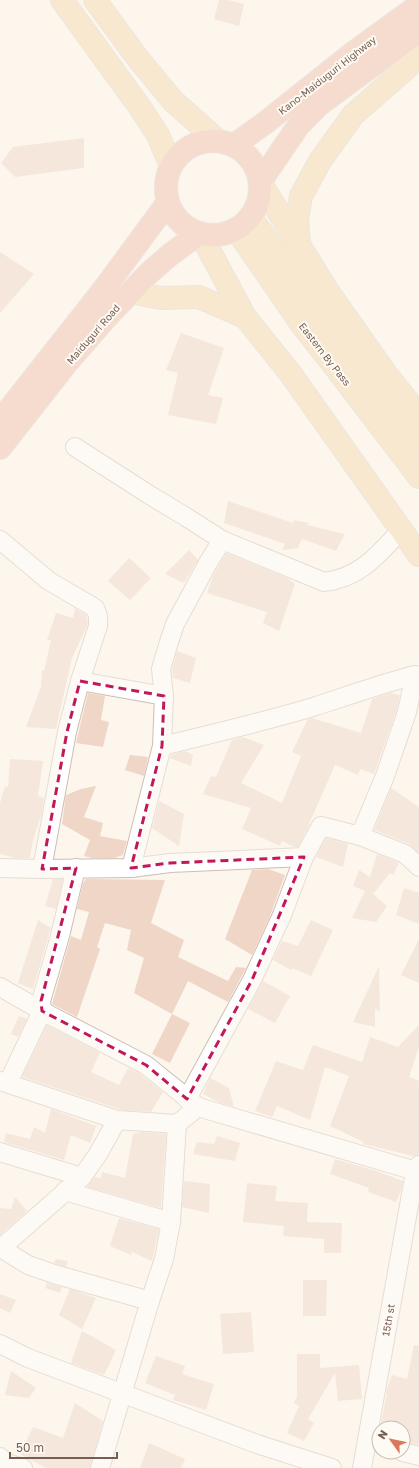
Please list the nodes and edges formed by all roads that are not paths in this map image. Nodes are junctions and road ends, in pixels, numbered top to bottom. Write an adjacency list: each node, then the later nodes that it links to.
1 (62, 0): 7 (main road)
2 (95, 0): 6 (main road)
3 (419, 5): 6 (highway, Kano-Maiduguri Highway)
4 (419, 31): 8 (highway, Kano-Maiduguri Highway)
5 (419, 58): 12 (main road)
6 (225, 143): 7 (highway); 8 (highway)
7 (171, 166): 9 (highway)
8 (260, 182): 10 (highway); 12 (main road)
9 (168, 202): 11 (highway); 16 (highway, Maiduguri Road)
10 (243, 223): 11 (highway); 17 (main road); 20 (main road, Eastern By Pass)
11 (200, 233): 13 (highway, Maiduguri Road); 14 (main road)
12 (299, 245): 15 (main road)
13 (130, 292): 14 (main road); 19 (highway, Maiduguri Road)
14 (245, 318): 21 (main road)
15 (419, 415)
16 (0, 421)
17 (419, 445)
18 (75, 447): 23 (street)
19 (0, 448)
20 (419, 477)
21 (402, 529): 23 (street); 24 (main road)
22 (0, 540): 25 (street)
23 (222, 540): 26 (street)
24 (419, 554)
25 (80, 681): 26 (street); 34 (street)
26 (164, 696): 27 (street)
27 (162, 746): 28 (street); 33 (street)
28 (360, 836): 29 (street); 30 (street)
29 (304, 857): 33 (street); 38 (street)
30 (419, 867)
31 (0, 868): 34 (street)
32 (76, 868): 33 (street); 34 (street); 36 (street)
33 (131, 868)
34 (42, 869)
35 (0, 987): 36 (street)
36 (42, 1011): 37 (street); 38 (street)
37 (4, 1082): 39 (street)
38 (193, 1103): 40 (street); 42 (street)
39 (117, 1120): 40 (street); 43 (street)
40 (177, 1124): 45 (street)
41 (0, 1152): 43 (street)
42 (418, 1169): 50 (street, 15th st)
43 (82, 1177): 44 (street)
44 (65, 1192): 45 (street); 46 (street)
45 (171, 1222): 47 (street)
46 (1, 1249): 47 (street)
47 (150, 1301): 49 (street)
48 (0, 1344): 49 (street)
49 (122, 1392): 54 (street); 55 (street)
50 (377, 1420)
51 (371, 1448): 56 (street, 15th st)
52 (0, 1457): 53 (street)
53 (23, 1468)
54 (100, 1468)
55 (332, 1468)
56 (362, 1468)

